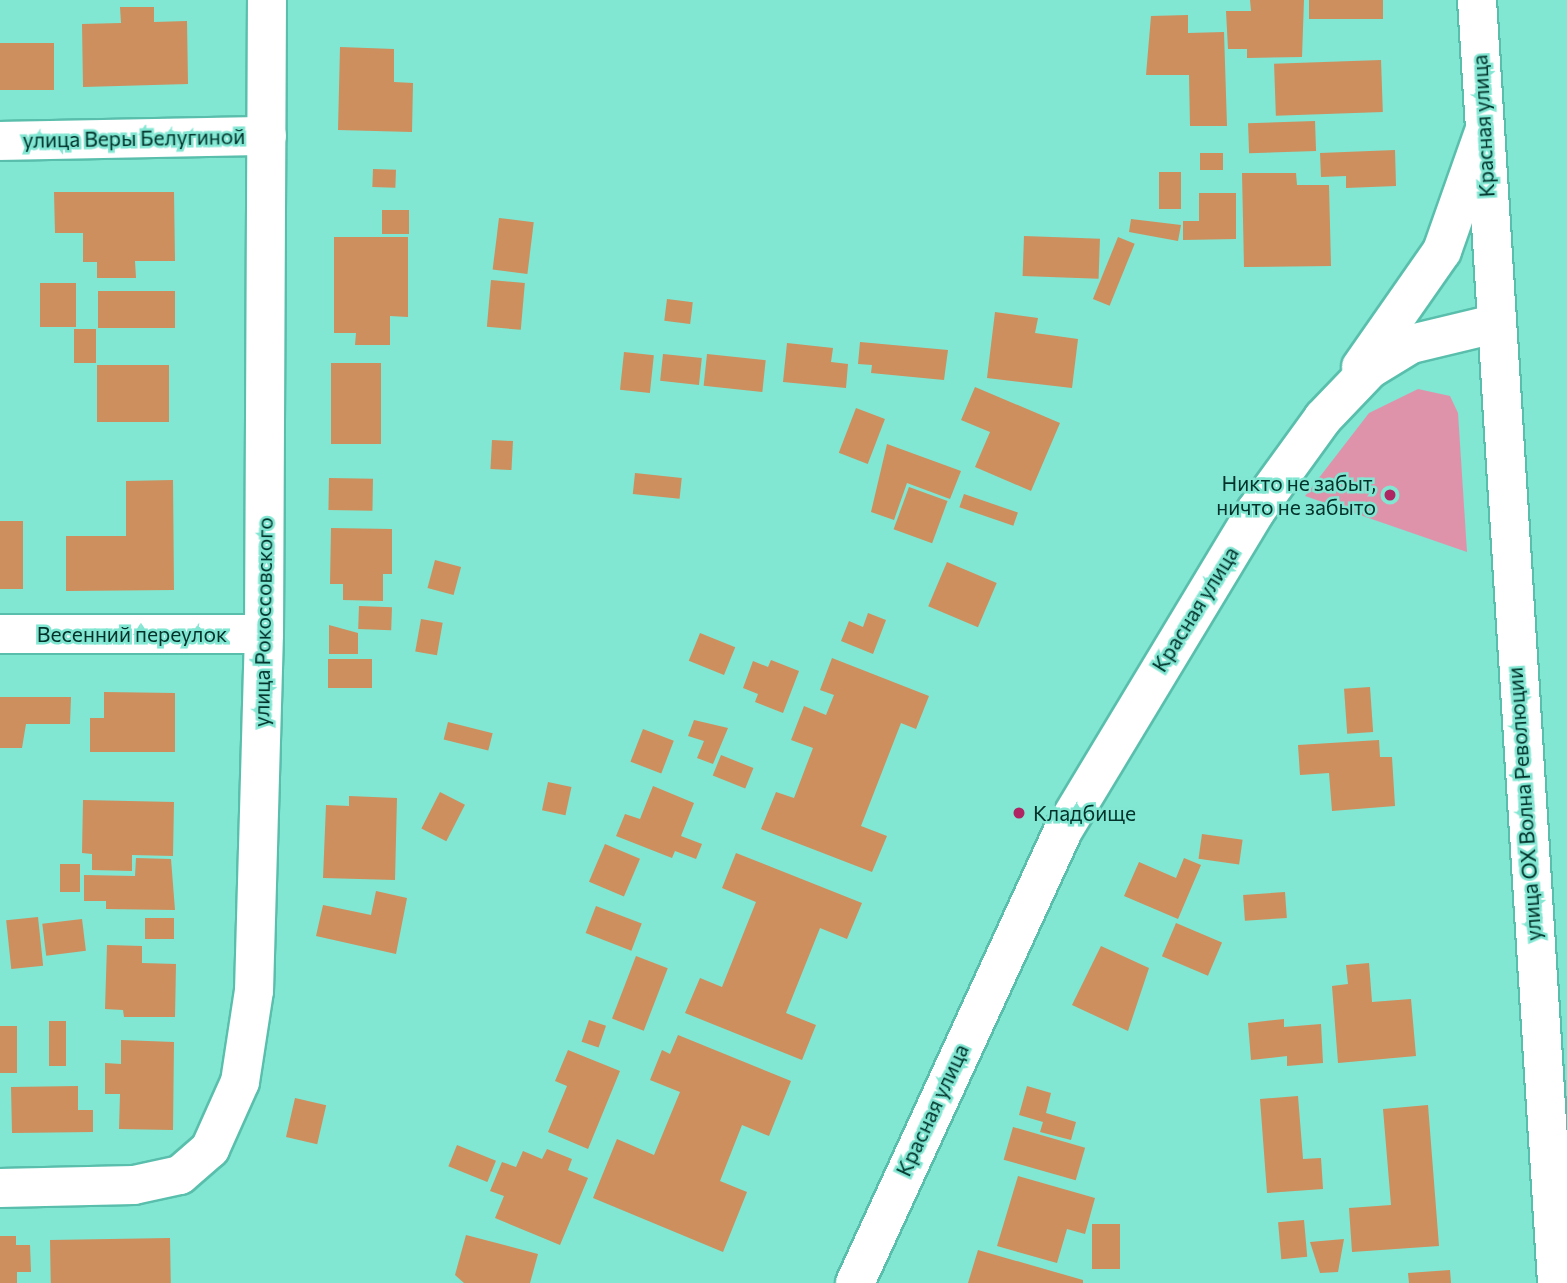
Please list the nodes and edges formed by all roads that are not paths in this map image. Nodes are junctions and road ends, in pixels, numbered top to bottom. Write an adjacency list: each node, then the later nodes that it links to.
1 (267, 0): 4 (street, улица Рокоссовского)
2 (1476, 0): 3 (street, Красная улица)
3 (1483, 132): 6 (street, Красная улица); 7 (street)
4 (267, 136): 5 (street, улица Веры Белугиной); 9 (street, улица Рокоссовского)
5 (0, 141)
6 (1494, 324): 7 (street, Красная улица); 12 (street, улица ОХ Волна Революции)
7 (1323, 418): 11 (street, Красная улица)
8 (0, 634): 9 (street, Весенний переулок)
9 (264, 634): 10 (street, улица Рокоссовского)
10 (0, 1188)
11 (855, 1283)
12 (1558, 1283)

